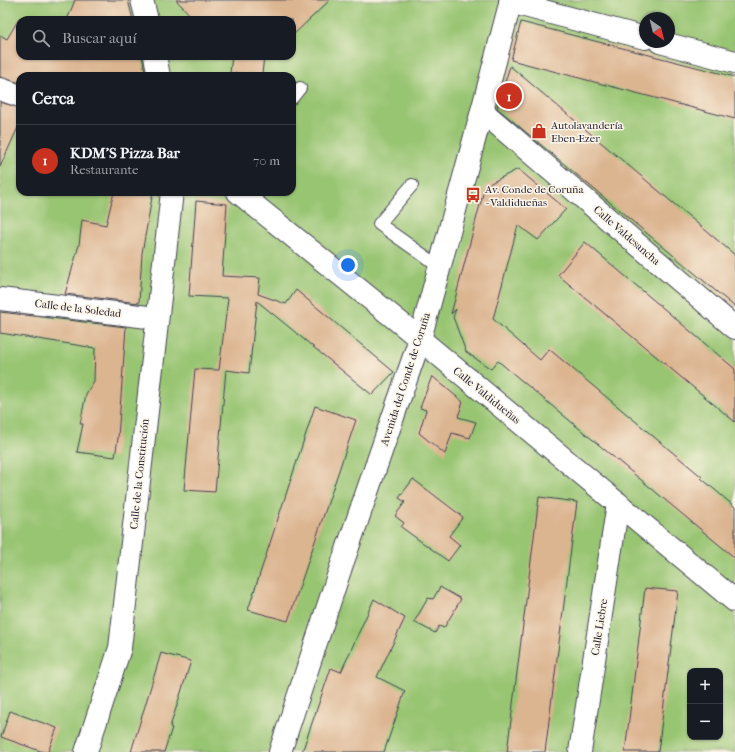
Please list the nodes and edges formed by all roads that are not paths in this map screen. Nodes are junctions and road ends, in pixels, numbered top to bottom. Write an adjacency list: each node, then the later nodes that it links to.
1 (142, 0): 3 (street)
2 (510, 1): 4 (street); 13 (street, Avenida del Conde de Coruña)
3 (146, 16)
4 (639, 36)
5 (675, 46): 7 (street)
6 (156, 60): 8 (street)
7 (735, 62)
8 (158, 72)
9 (300, 88): 11 (lane)
10 (0, 89): 12 (street)
11 (296, 93)
12 (16, 95)
13 (482, 112): 17 (street, Avenida del Conde de Coruña); 20 (street, Calle Valdesancha)
14 (412, 185): 17 (lane)
15 (171, 196): 19 (street, Calle de la Constitución)
16 (243, 196): 21 (street, Calle Valdidueñas)
17 (440, 267): 21 (street, Avenida del Conde de Coruña)
18 (0, 299): 19 (street, Calle de la Soledad)
19 (156, 318): 24 (street, Calle de la Constitución)
20 (735, 328)
21 (420, 339): 22 (street, Calle Valdidueñas); 25 (street, Avenida del Conde de Coruña)
22 (618, 503): 23 (street, Calle Valdidueñas); 26 (street, Calle Liebre)
23 (735, 601)
24 (86, 752)
25 (280, 752)
26 (580, 752)

